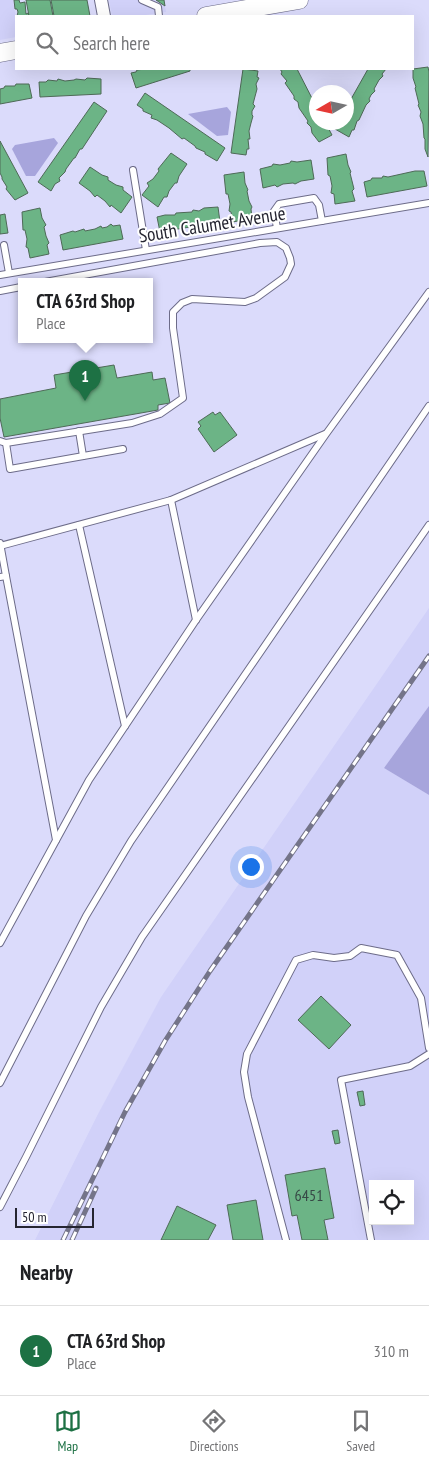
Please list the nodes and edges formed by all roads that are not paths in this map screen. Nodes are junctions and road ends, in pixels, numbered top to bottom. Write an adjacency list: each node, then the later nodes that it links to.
1 (103, 0): 4 (street)
2 (142, 0): 5 (lane)
3 (299, 0): 6 (main road)
4 (104, 15)
5 (159, 15)
6 (212, 15)
7 (15, 50): 8 (main road)
8 (0, 53)
9 (133, 170): 14 (lane)
10 (429, 203): 11 (lane, South Calumet Avenue)
11 (322, 221): 12 (lane, South Calumet Avenue); 12 (lane)
12 (277, 228): 14 (lane, South Calumet Avenue)
13 (4, 244): 15 (lane)
14 (146, 250): 15 (lane, South Calumet Avenue)
15 (9, 273): 16 (lane, South Calumet Avenue)
16 (0, 275)
17 (67, 278): 22 (lane)
18 (18, 287): 19 (lane)
19 (0, 290)
20 (429, 292): 23 (lane)
21 (429, 406): 38 (lane)
22 (79, 431): 24 (lane); 26 (lane)
23 (326, 434): 27 (lane); 32 (lane)
24 (3, 442): 26 (lane)
25 (123, 449): 26 (lane)
26 (83, 456)
27 (171, 500): 28 (lane); 32 (lane)
28 (78, 525): 30 (lane); 33 (lane)
29 (429, 525): 39 (lane)
30 (0, 544): 31 (lane)
31 (3, 577): 34 (lane)
32 (196, 620): 33 (lane)
33 (125, 726): 34 (lane)
34 (56, 840): 35 (lane)
35 (0, 943)
36 (429, 1048): 40 (lane)
37 (429, 1054): 41 (lane)
38 (0, 1083)
39 (0, 1207)
40 (286, 1240)
41 (371, 1240)

